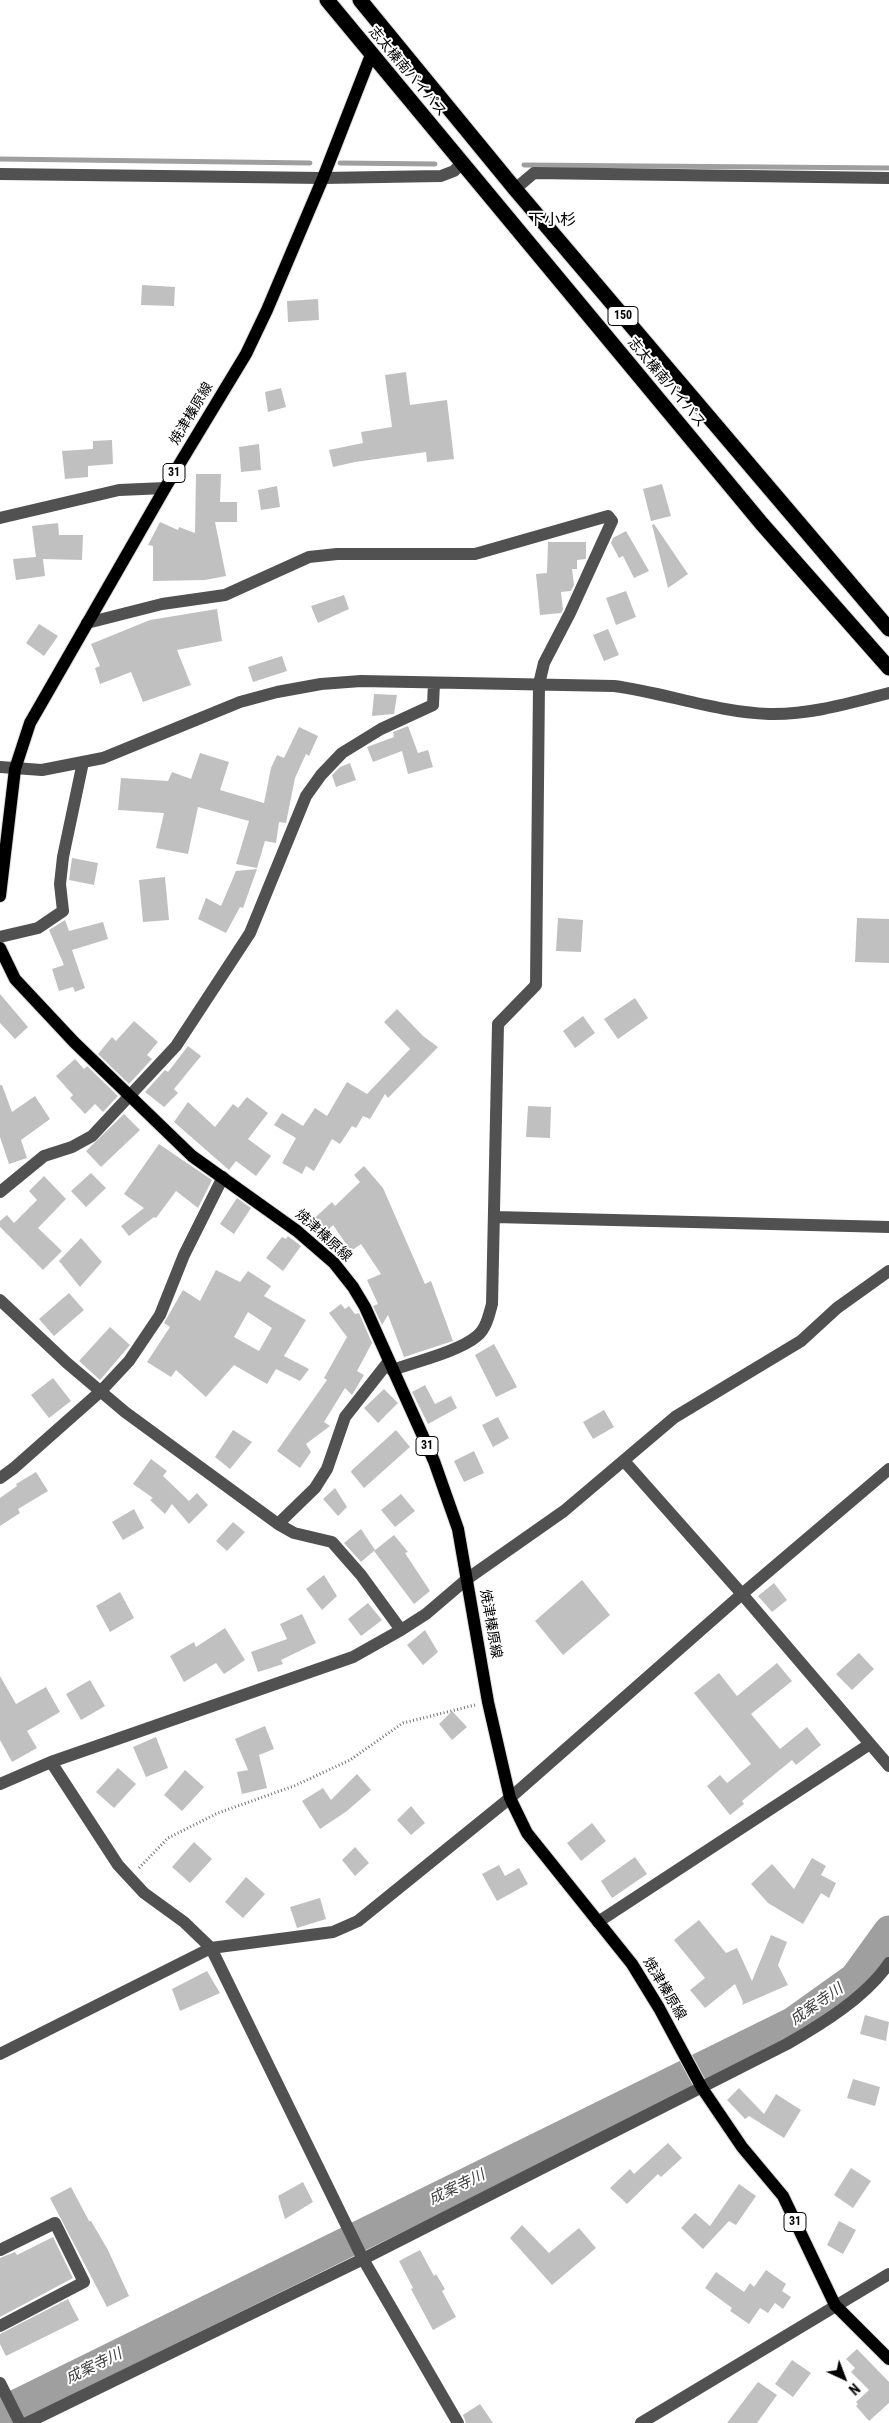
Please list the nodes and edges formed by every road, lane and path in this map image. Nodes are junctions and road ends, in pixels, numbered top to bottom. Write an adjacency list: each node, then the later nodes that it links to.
1 (327, 0): 3 (highway, 志太榛南バイパス / 150)
2 (360, 0): 8 (highway, 志太榛南バイパス / 150)
3 (371, 55): 4 (highway, 志太榛南バイパス / 150); 6 (main road, 焼津榛原線 / 31)
4 (462, 163): 6 (street); 13 (highway, 志太榛南バイパス / 150)
5 (0, 174): 6 (street)
6 (324, 178): 9 (main road, 焼津榛原線 / 31)
7 (889, 178): 8 (street)
8 (515, 189): 12 (highway, 志太榛南バイパス / 150)
9 (165, 488): 10 (street); 11 (main road, 焼津榛原線 / 31)
10 (0, 518)
11 (88, 623): 15 (street); 19 (main road, 焼津榛原線 / 31)
12 (889, 629)
13 (889, 668)
14 (434, 683): 15 (street); 17 (street); 23 (street)
15 (539, 684): 16 (street); 26 (street)
16 (889, 693)
17 (83, 762): 19 (street); 21 (street)
18 (0, 767): 19 (street)
19 (15, 768): 20 (main road, 焼津榛原線 / 31)
20 (0, 896)
21 (0, 937)
22 (0, 948): 23 (main road, 焼津榛原線 / 31)
23 (130, 1098): 24 (main road, 焼津榛原線 / 31); 25 (street)
24 (223, 1177): 30 (main road, 焼津榛原線 / 31); 31 (street)
25 (0, 1192)
26 (495, 1217): 27 (street); 30 (street)
27 (889, 1227)
28 (889, 1271): 32 (street)
29 (0, 1300): 31 (street)
30 (390, 1366): 35 (street); 36 (main road, 焼津榛原線 / 31)
31 (101, 1391): 34 (street); 35 (street)
32 (625, 1462): 36 (street); 37 (street)
33 (889, 1469): 37 (street)
34 (0, 1478)
35 (278, 1524): 38 (street)
36 (467, 1579): 38 (street); 39 (main road, 焼津榛原線 / 31)
37 (742, 1594): 40 (street); 44 (street)
38 (401, 1630): 41 (street)
39 (488, 1702): 44 (main road, 焼津榛原線 / 31); 45 (path)
40 (870, 1744): 42 (street); 46 (street)
41 (50, 1762): 43 (street); 45 (street)
42 (889, 1766)
43 (0, 1784)
44 (510, 1798): 46 (main road, 焼津榛原線 / 31); 47 (street)
45 (130, 1877): 47 (street)
46 (598, 1922): 50 (main road, 焼津榛原線 / 31)
47 (211, 1948): 49 (street); 52 (street)
48 (889, 1963): 50 (street)
49 (0, 2054)
50 (701, 2085): 52 (street); 54 (main road, 焼津榛原線 / 31)
51 (0, 2250): 55 (street)
52 (361, 2256): 58 (street); 59 (street)
53 (889, 2274): 54 (street)
54 (836, 2305): 56 (main road, 焼津榛原線 / 31); 60 (street)
55 (0, 2326)
56 (889, 2359)
57 (0, 2383): 58 (street)
58 (22, 2422)
59 (458, 2423)
60 (642, 2423)

